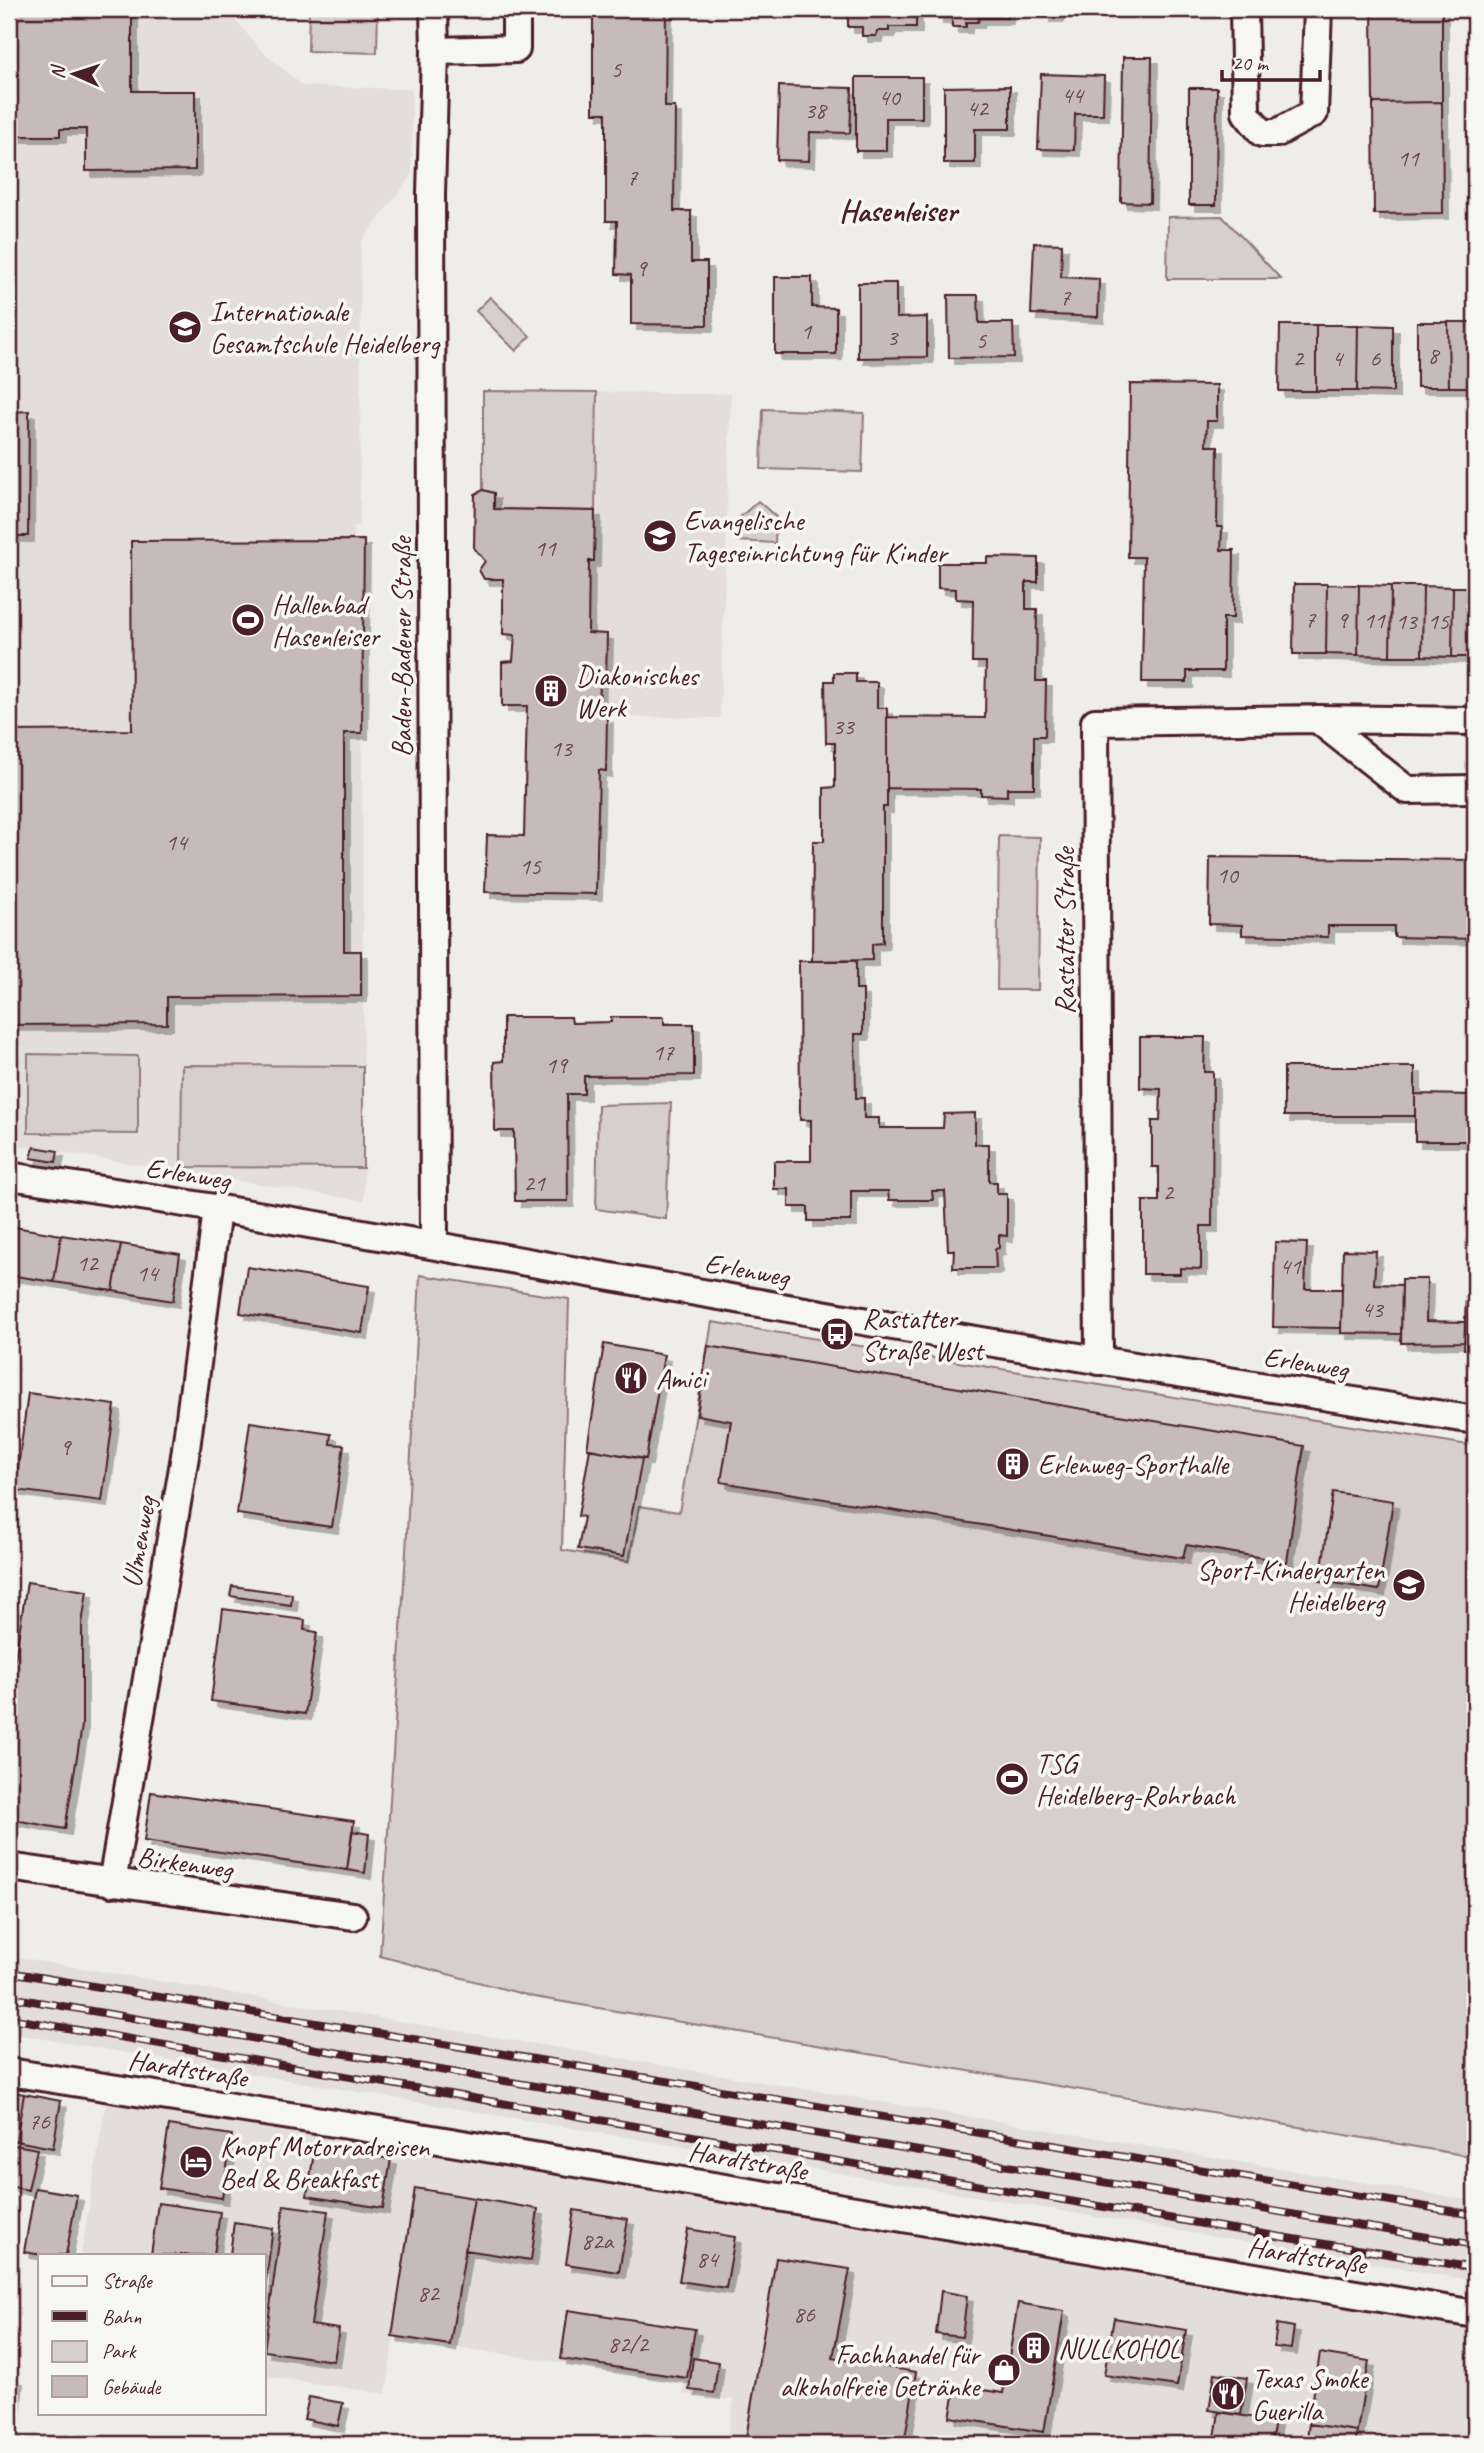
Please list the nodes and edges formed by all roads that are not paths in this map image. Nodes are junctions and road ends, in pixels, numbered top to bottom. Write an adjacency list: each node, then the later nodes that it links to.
1 (434, 9): 5 (street, Baden-Badener Straße)
2 (516, 9): 5 (street)
3 (1244, 9): 4 (street)
4 (1318, 9)
5 (435, 51): 11 (street, Baden-Badener Straße)
6 (1317, 719): 7 (street, Rastatter Straße); 8 (street); 12 (street, Rastatter Straße)
7 (1475, 721)
8 (1475, 789)
9 (9, 1176): 10 (street, Erlenweg)
10 (217, 1210): 11 (street, Erlenweg); 15 (street, Ulmenweg)
11 (435, 1244): 12 (street, Erlenweg)
12 (1098, 1361): 13 (street, Erlenweg)
13 (1475, 1420)
14 (9, 1867): 15 (street, Birkenweg)
15 (112, 1883): 16 (street, Birkenweg)
16 (352, 1916)
17 (9, 2072): 18 (street, Hardtstraße)
18 (1475, 2314)

